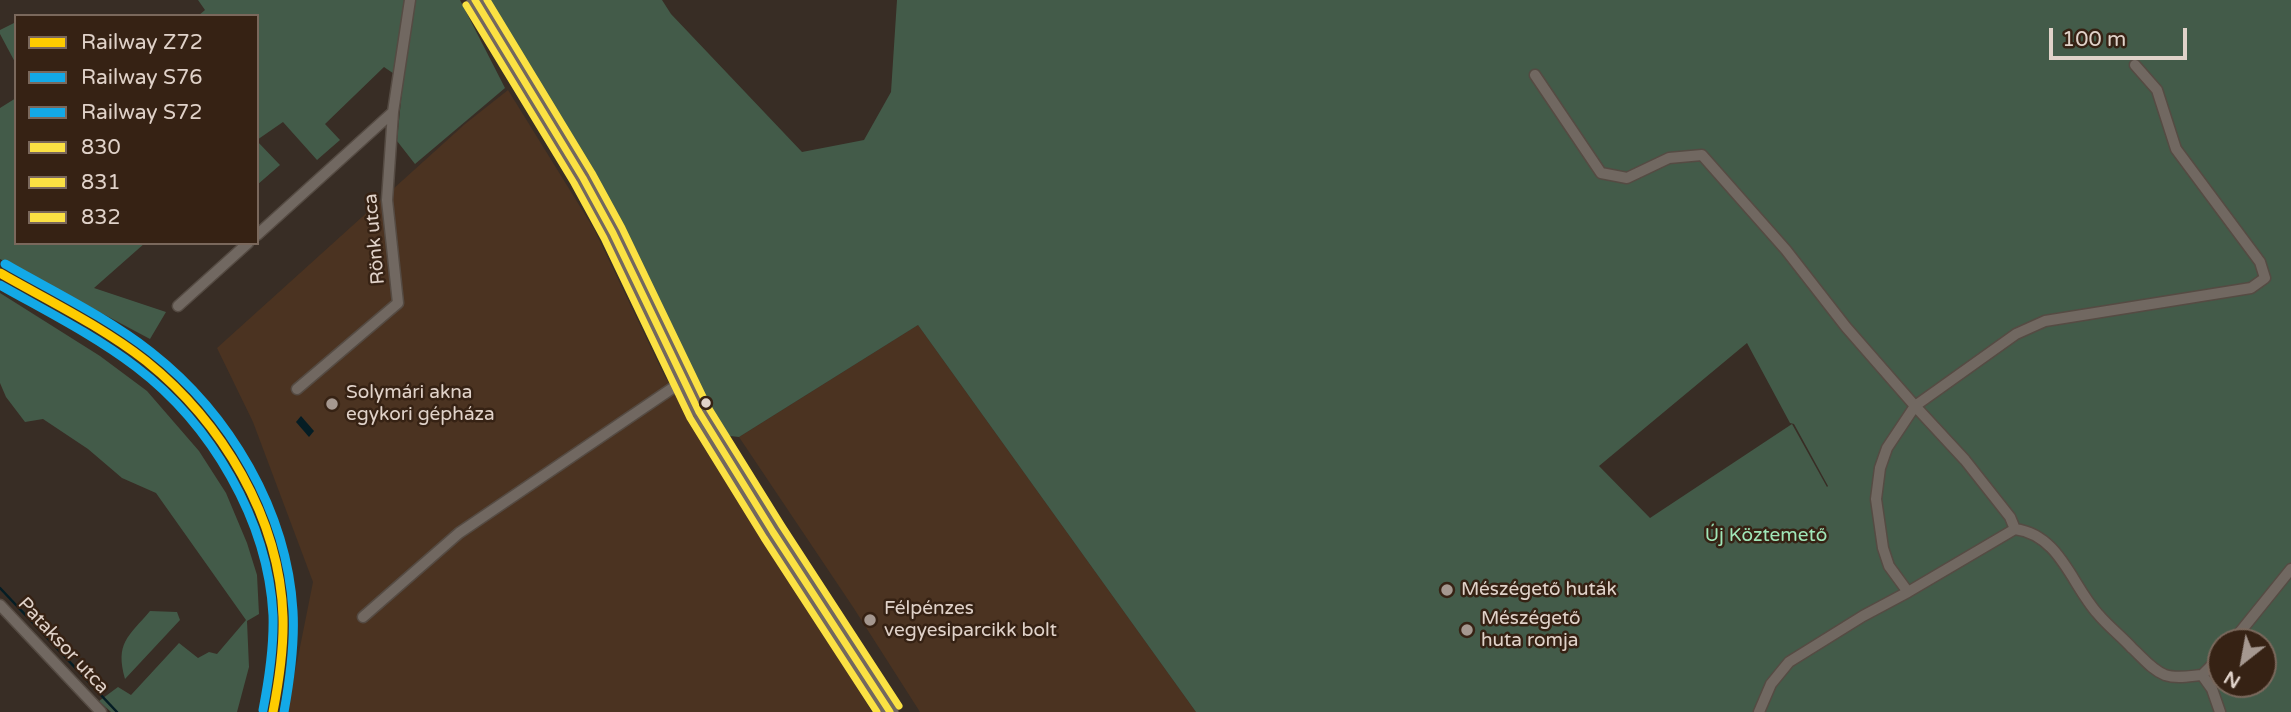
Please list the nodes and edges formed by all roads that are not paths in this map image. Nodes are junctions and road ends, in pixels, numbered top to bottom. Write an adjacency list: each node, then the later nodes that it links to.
1 (410, 0): 5 (street, Rönk utca)
2 (475, 0): 9 (main road)
3 (2134, 65): 11 (street)
4 (1535, 75): 11 (street)
5 (393, 112): 6 (street); 10 (street, Rönk utca)
6 (259, 232)
7 (246, 245): 8 (street)
8 (178, 306)
9 (683, 381): 16 (street); 21 (main road)
10 (298, 389)
11 (1915, 406): 12 (street); 14 (street)
12 (2015, 529): 14 (street); 19 (street)
13 (2291, 569): 17 (street)
14 (1908, 592): 22 (street)
15 (0, 605): 20 (street, Pataksor utca)
16 (363, 617)
17 (2243, 628)
18 (2207, 671): 19 (street)
19 (2202, 676): 23 (street)
20 (101, 712)
21 (890, 712)
22 (1759, 712)
23 (2220, 712)

